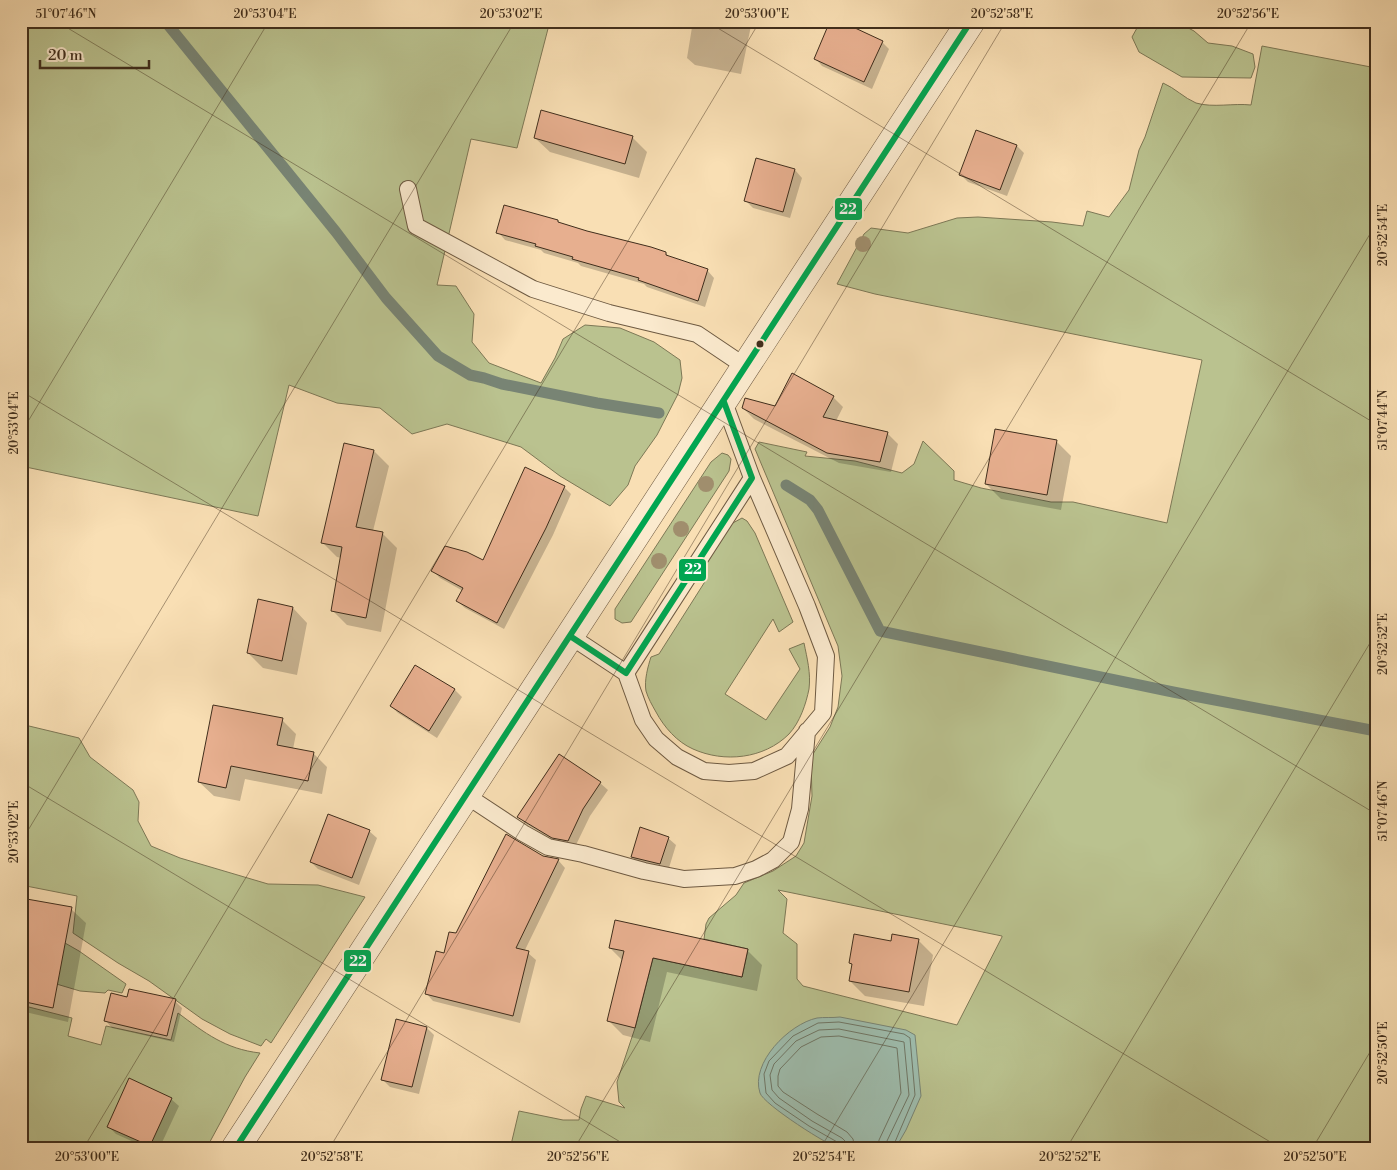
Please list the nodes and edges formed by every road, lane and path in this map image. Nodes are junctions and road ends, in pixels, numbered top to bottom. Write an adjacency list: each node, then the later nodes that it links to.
1 (971, 21): 3 (street)
2 (408, 189): 3 (lane)
3 (746, 367): 4 (street)
4 (724, 402): 5 (lane); 6 (street)
5 (752, 478): 7 (lane); 8 (lane)
6 (570, 636): 7 (lane); 9 (street)
7 (626, 673): 8 (lane)
8 (807, 731): 9 (lane)
9 (467, 796): 10 (street)
10 (235, 1149)

